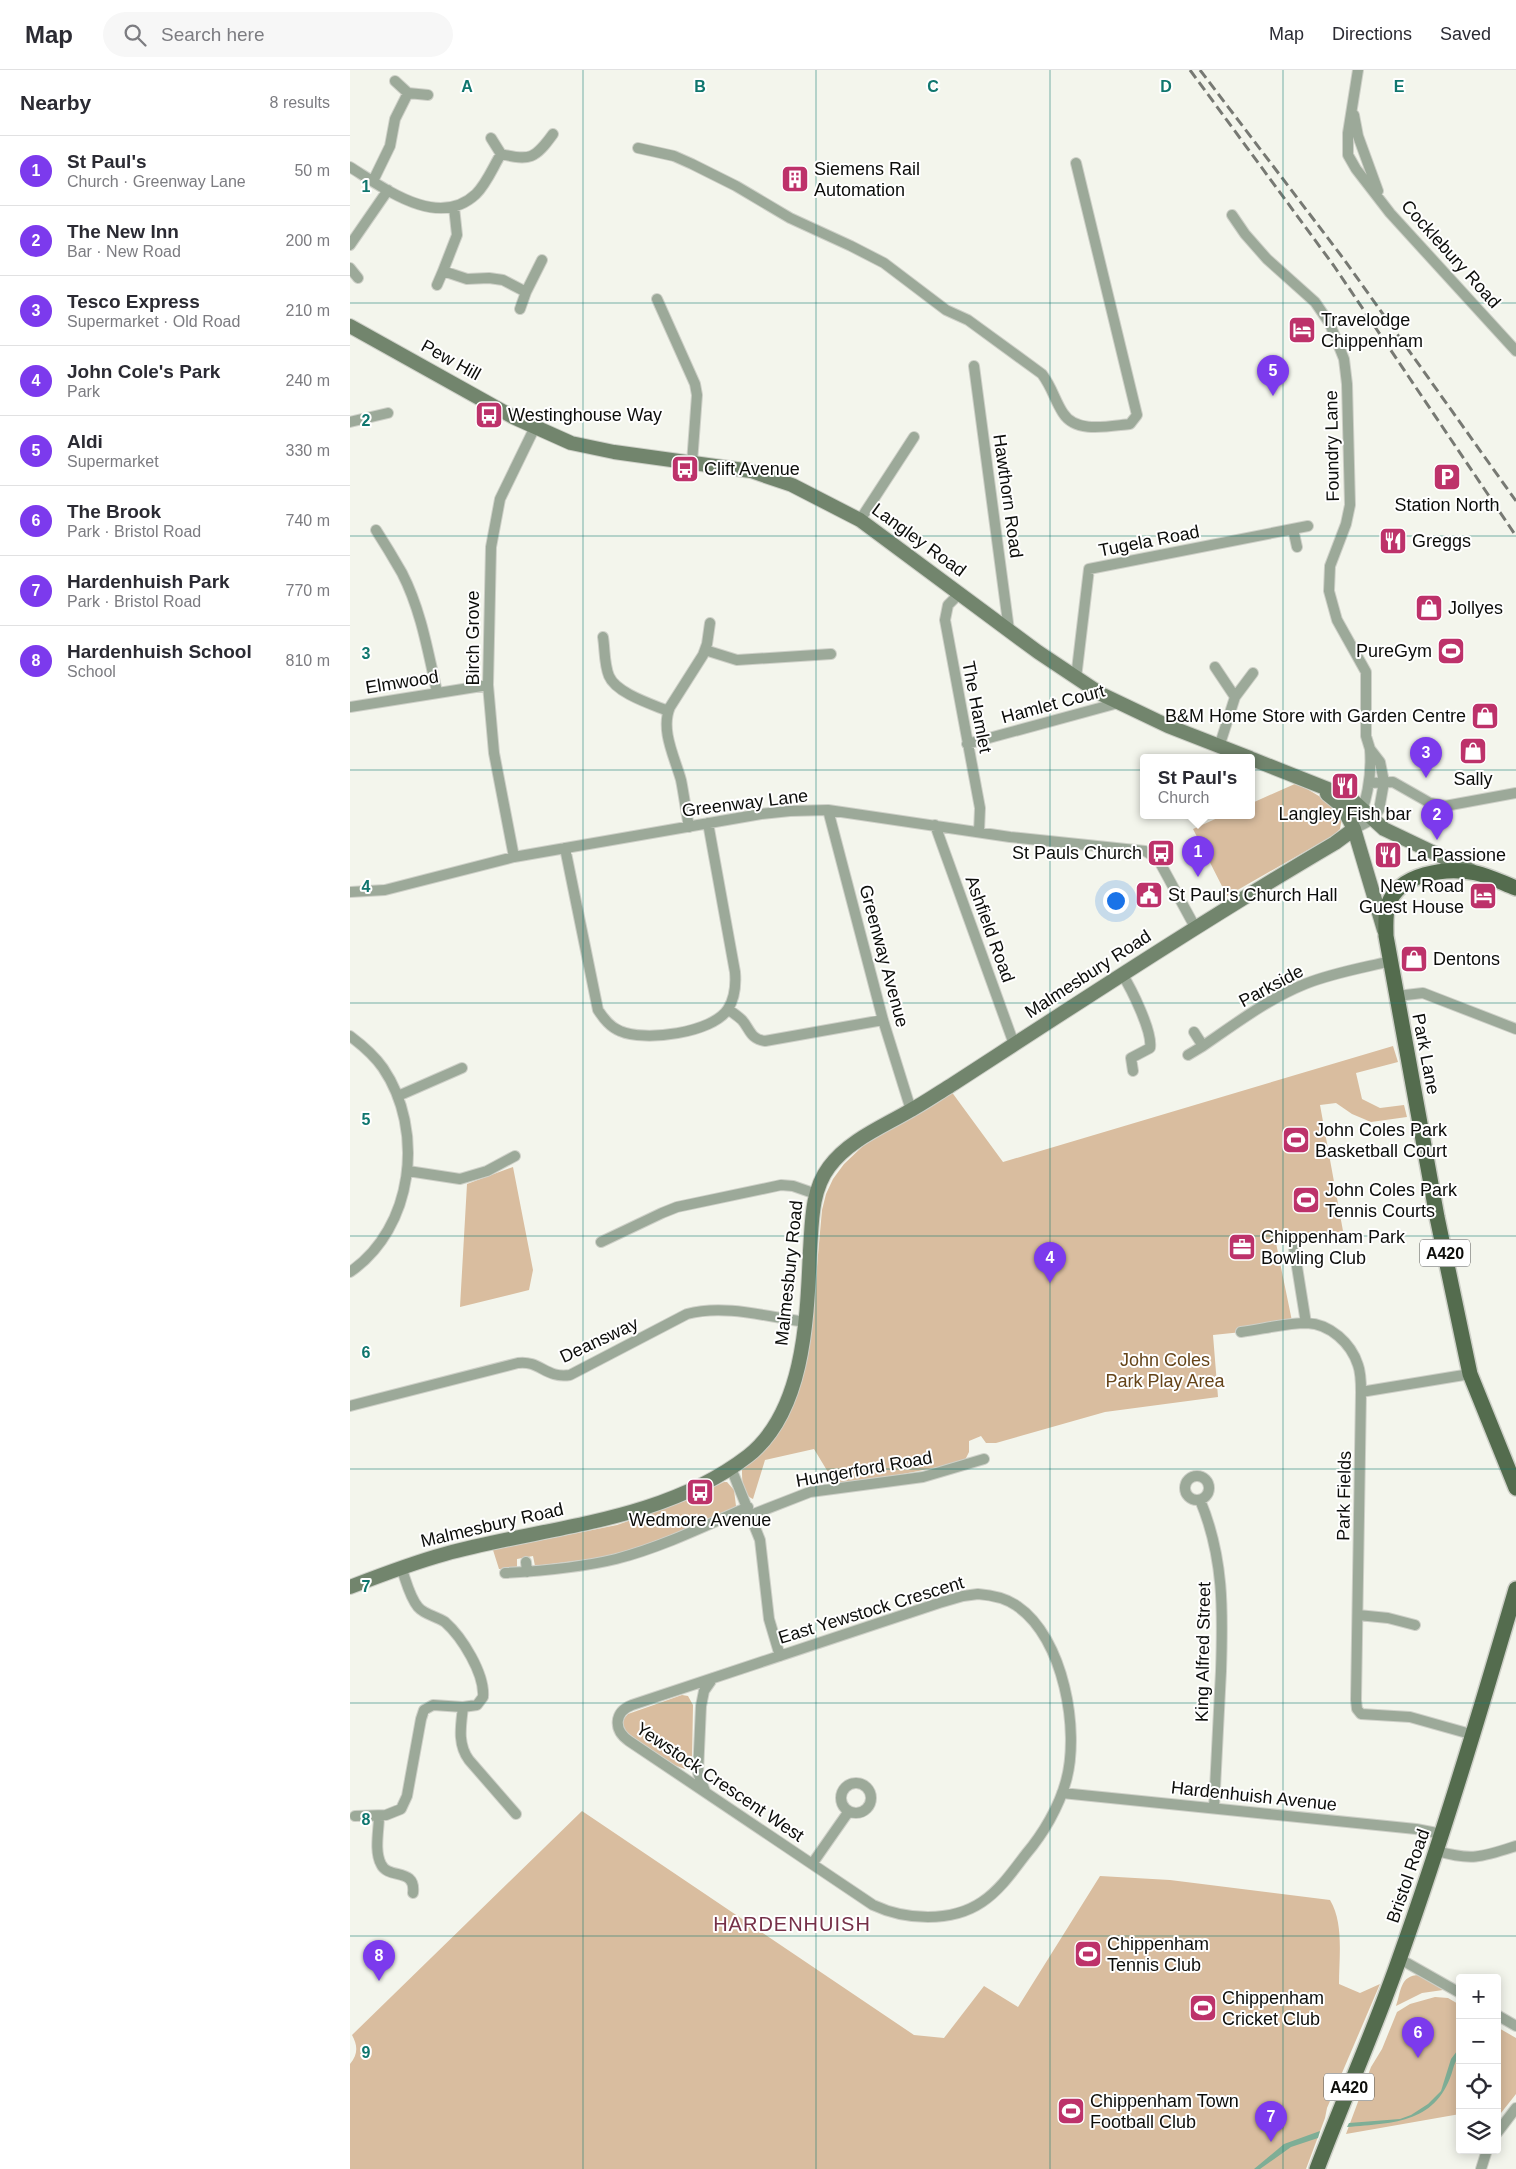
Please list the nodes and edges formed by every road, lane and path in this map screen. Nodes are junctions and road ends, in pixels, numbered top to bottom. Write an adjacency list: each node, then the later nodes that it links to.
1 (1358, 70): 5 (street, Cocklebury Road)
2 (395, 81): 3 (street)
3 (408, 93): 4 (street); 12 (street)
4 (428, 95)
5 (1353, 106): 14 (street, Cocklebury Road); 14 (street, Cocklebury Road)
6 (553, 134): 9 (street)
7 (491, 138): 9 (street)
8 (638, 148): 10 (street)
9 (501, 154): 15 (street)
10 (1076, 163)
11 (350, 167): 12 (street)
12 (374, 181): 13 (street)
13 (388, 190): 15 (street); 17 (street)
14 (1382, 202): 27 (street, Cocklebury Road)
15 (454, 207): 20 (street)
16 (1232, 215): 56 (street, Foundry Lane)
17 (350, 245)
18 (542, 260): 23 (street)
19 (350, 268): 21 (street)
20 (443, 271): 22 (street); 23 (street)
21 (358, 278)
22 (437, 285)
23 (526, 292): 25 (street)
24 (657, 299): 33 (street)
25 (520, 309)
26 (350, 326): 31 (main road, Pew Hill)
27 (1516, 351)
28 (974, 366): 41 (street, Hawthorn Road)
29 (388, 412): 30 (street)
30 (350, 422)
31 (535, 427): 33 (main road, Langley Road); 48 (street, Birch Grove)
32 (914, 436): 34 (street)
33 (692, 463): 34 (main road, Langley Road)
34 (860, 520): 39 (main road, Langley Road)
35 (1308, 526): 36 (street, Tugela Road)
36 (1293, 529): 38 (street); 47 (street, Tugela Road)
37 (376, 530): 49 (street)
38 (1296, 547)
39 (960, 593): 41 (main road, Langley Road); 54 (street, The Hamlet)
40 (710, 623): 43 (street)
41 (1009, 630): 47 (main road, Langley Road)
42 (603, 637): 53 (street)
43 (705, 650): 44 (street); 53 (street)
44 (831, 654)
45 (1214, 667): 50 (street)
46 (1252, 673): 50 (street)
47 (1076, 678): 51 (main road, Langley Road)
48 (488, 685): 49 (street, Elmwood); 72 (street, Birch Grove)
49 (437, 692): 52 (street, Elmwood)
50 (1235, 697): 55 (street)
51 (1118, 703): 54 (street, Hamlet Court); 55 (main road, Langley Road)
52 (350, 707)
53 (668, 711): 68 (street)
54 (967, 744): 70 (street, The Hamlet)
55 (1219, 747): 57 (main road, Langley Road)
56 (1370, 749): 59 (street, Foundry Lane); 60 (street)
57 (1238, 754)
58 (1255, 761): 61 (main road, Langley Road)
59 (1384, 782): 60 (street); 62 (street); 65 (street, Foundry Lane)
60 (1369, 783): 63 (street)
61 (1317, 786): 63 (main road, Langley Road); 69 (main road, Langley Road)
62 (1516, 793)
63 (1362, 809): 65 (main road, Langley Road); 69 (street)
64 (828, 810): 66 (street, Greenway Lane); 67 (street, Greenway Lane); 82 (street, Greenway Avenue)
65 (1372, 820): 69 (street); 73 (main road, Langley Road)
66 (708, 823): 68 (street, Greenway Lane); 81 (street)
67 (935, 824): 70 (street, Greenway Lane); 86 (street, Ashfield Road)
68 (689, 827): 71 (street, Greenway Lane)
69 (1354, 829): 76 (main road, Malmesbury Road); 77 (main road, Park Lane)
70 (979, 832): 76 (street, Greenway Lane)
71 (565, 848): 72 (street, Greenway Lane); 81 (street)
72 (514, 857): 75 (street, Greenway Lane)
73 (1478, 873): 74 (main road, A420); 77 (main road, A420)
74 (1516, 888)
75 (350, 892)
76 (1195, 927): 79 (main road, Malmesbury Road)
77 (1386, 936): 78 (main road, Park Lane / A420)
78 (1391, 962): 80 (main road, Park Lane / A420); 87 (street, Parkside)
79 (1122, 974): 86 (main road, Malmesbury Road); 90 (street)
80 (1397, 996): 83 (street); 102 (main road, Park Lane / A420)
81 (728, 1009): 82 (street)
82 (883, 1020): 92 (street, Greenway Avenue)
83 (1516, 1029)
84 (1194, 1032): 87 (street)
85 (350, 1036): 91 (street)
86 (1014, 1044): 92 (main road, Malmesbury Road)
87 (1203, 1046): 88 (street, Parkside)
88 (1188, 1055)
89 (462, 1068): 91 (street)
90 (1133, 1071)
91 (398, 1096): 94 (street)
92 (911, 1110): 95 (main road, Malmesbury Road)
93 (515, 1156): 94 (street)
94 (408, 1171): 98 (street)
95 (816, 1194): 96 (street); 99 (main road, Malmesbury Road)
96 (602, 1242)
97 (1294, 1248): 100 (street)
98 (350, 1272)
99 (806, 1322): 104 (street, Deansway); 106 (main road, Malmesbury Road)
100 (1306, 1323): 101 (street); 103 (street, Park Fields)
101 (1242, 1332)
102 (1470, 1374): 103 (street); 107 (main road, Park Lane / A420)
103 (1361, 1392): 114 (street, Park Fields)
104 (350, 1406)
105 (984, 1459): 109 (street, Hungerford Road)
106 (731, 1468): 109 (street); 110 (main road, Malmesbury Road)
107 (1516, 1487)
108 (1200, 1500): 123 (street, King Alfred Street)
109 (750, 1511): 111 (street); 116 (street)
110 (402, 1567): 112 (main road, Malmesbury Road); 118 (street)
111 (505, 1573)
112 (350, 1587)
113 (1516, 1589): 120 (main road, Bristol Road / A420)
114 (1358, 1616): 115 (street); 120 (street, Park Fields)
115 (1415, 1625)
116 (780, 1656): 117 (street, East Yewstock Crescent); 122 (street, East Yewstock Crescent)
117 (714, 1678): 119 (street, East Yewstock Crescent); 121 (street)
118 (463, 1707): 125 (street); 127 (street)
119 (617, 1721): 121 (street, Yewstock Crescent West)
120 (1474, 1736): 128 (main road, Bristol Road / A420)
121 (707, 1793): 131 (street, Yewstock Crescent West)
122 (1062, 1793): 123 (street, Hardenhuish Avenue); 131 (street, Yewstock Crescent West)
123 (1214, 1808): 128 (street, Hardenhuish Avenue)
124 (849, 1811): 131 (street, Yewstock Crescent West)
125 (516, 1814)
126 (356, 1816): 127 (street)
127 (379, 1816): 132 (street)
128 (1442, 1834): 130 (main road, Bristol Road / A420)
129 (1516, 1846): 130 (street)
130 (1437, 1851): 133 (main road, Bristol Road / A420)
131 (812, 1864)
132 (413, 1893)
133 (1400, 1959): 134 (street); 140 (main road, Bristol Road / A420)
134 (1456, 1990)
135 (1501, 2017): 136 (street)
136 (1516, 2026)
137 (1516, 2108): 138 (street)
138 (1501, 2128)
139 (1486, 2154): 141 (street)
140 (1318, 2169)
141 (1481, 2169)

